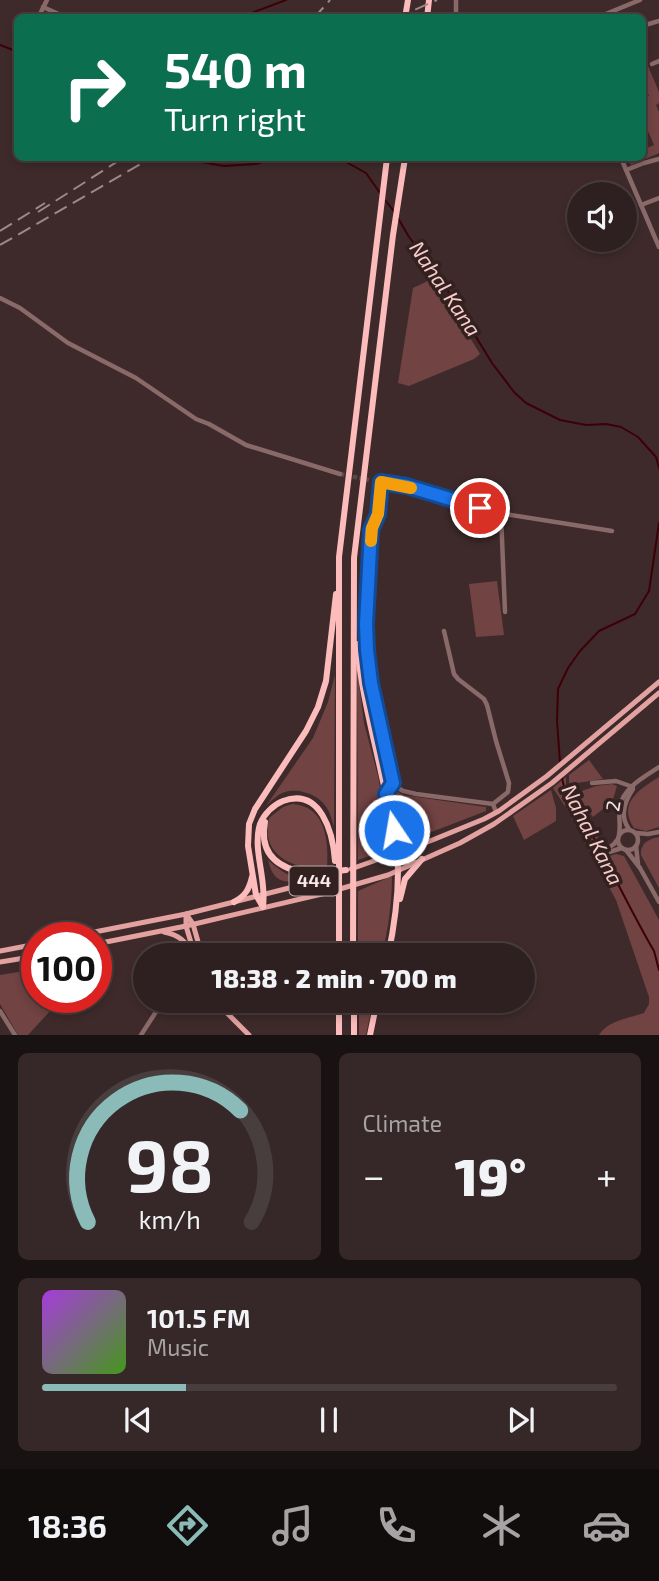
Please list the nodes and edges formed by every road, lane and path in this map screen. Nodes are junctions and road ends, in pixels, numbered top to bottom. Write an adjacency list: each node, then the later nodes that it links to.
1 (47, 0): 3 (street)
2 (640, 0): 6 (street)
3 (43, 7): 4 (street); 5 (street)
4 (40, 14)
5 (59, 14)
6 (607, 14)
7 (659, 61): 8 (street)
8 (652, 64)
9 (659, 159): 13 (street)
10 (387, 161): 22 (highway)
11 (404, 161): 23 (highway)
12 (622, 161): 13 (street)
13 (626, 170): 15 (street)
14 (659, 198): 15 (street)
15 (641, 205): 16 (street)
16 (657, 240): 17 (street)
17 (659, 247)
18 (0, 298): 19 (street)
19 (341, 474)
20 (501, 514): 21 (street); 24 (street); 29 (street)
21 (612, 531)
22 (339, 557): 42 (highway); 50 (highway)
23 (354, 558): 32 (highway); 66 (highway)
24 (505, 612)
25 (444, 631): 33 (street)
26 (659, 682): 35 (main road, 444)
27 (659, 692): 46 (main road, 444)
28 (659, 767): 31 (street, 2)
29 (393, 783): 32 (street); 33 (street)
30 (592, 783): 31 (street, 2)
31 (633, 787): 37 (street, 2); 40 (street, 2)
32 (386, 794): 36 (highway)
33 (494, 804): 35 (street)
34 (272, 808): 42 (highway); 48 (highway); 51 (highway)
35 (496, 813): 43 (main road, 444)
36 (394, 830): 43 (highway); 45 (highway)
37 (633, 831): 39 (street); 40 (street); 41 (street)
38 (659, 832): 39 (street)
39 (652, 833): 41 (street)
40 (619, 836): 44 (street); 44 (street)
41 (637, 844): 44 (street); 47 (street)
42 (337, 846): 65 (highway)
43 (416, 846): 45 (main road, 444)
44 (624, 849): 47 (street)
45 (397, 853): 48 (main road, 444); 49 (highway)
46 (422, 859): 49 (main road, 444); 58 (highway)
47 (640, 868): 54 (street)
48 (346, 870): 51 (main road, 444)
49 (398, 870): 55 (main road, 444); 58 (highway)
50 (253, 872): 52 (highway); 53 (highway)
51 (265, 893): 52 (main road, 444); 55 (highway)
52 (256, 895): 53 (main road, 444); 55 (highway)
53 (234, 902): 56 (main road, 444)
54 (659, 902)
55 (263, 907): 57 (main road, 444)
56 (187, 914): 57 (main road); 59 (main road, 444)
57 (189, 925): 60 (main road, 444); 63 (main road); 64 (main road)
58 (394, 928): 67 (highway)
59 (112, 929)
60 (161, 931): 61 (main road, 444); 62 (main road)
61 (112, 941)
62 (187, 943)
63 (192, 943)
64 (197, 943)
65 (339, 943)
66 (353, 943)
67 (391, 943)
68 (21, 947): 69 (main road)
69 (0, 951)
70 (21, 959): 71 (main road)
71 (0, 962)
72 (0, 1011): 78 (street)
73 (155, 1013): 79 (street)
74 (227, 1013): 80 (main road)
75 (339, 1013): 81 (highway)
76 (354, 1013): 82 (highway)
77 (375, 1013): 83 (highway)
78 (15, 1035)
79 (141, 1035)
80 (248, 1035)
81 (339, 1035)
82 (354, 1035)
83 (370, 1035)

